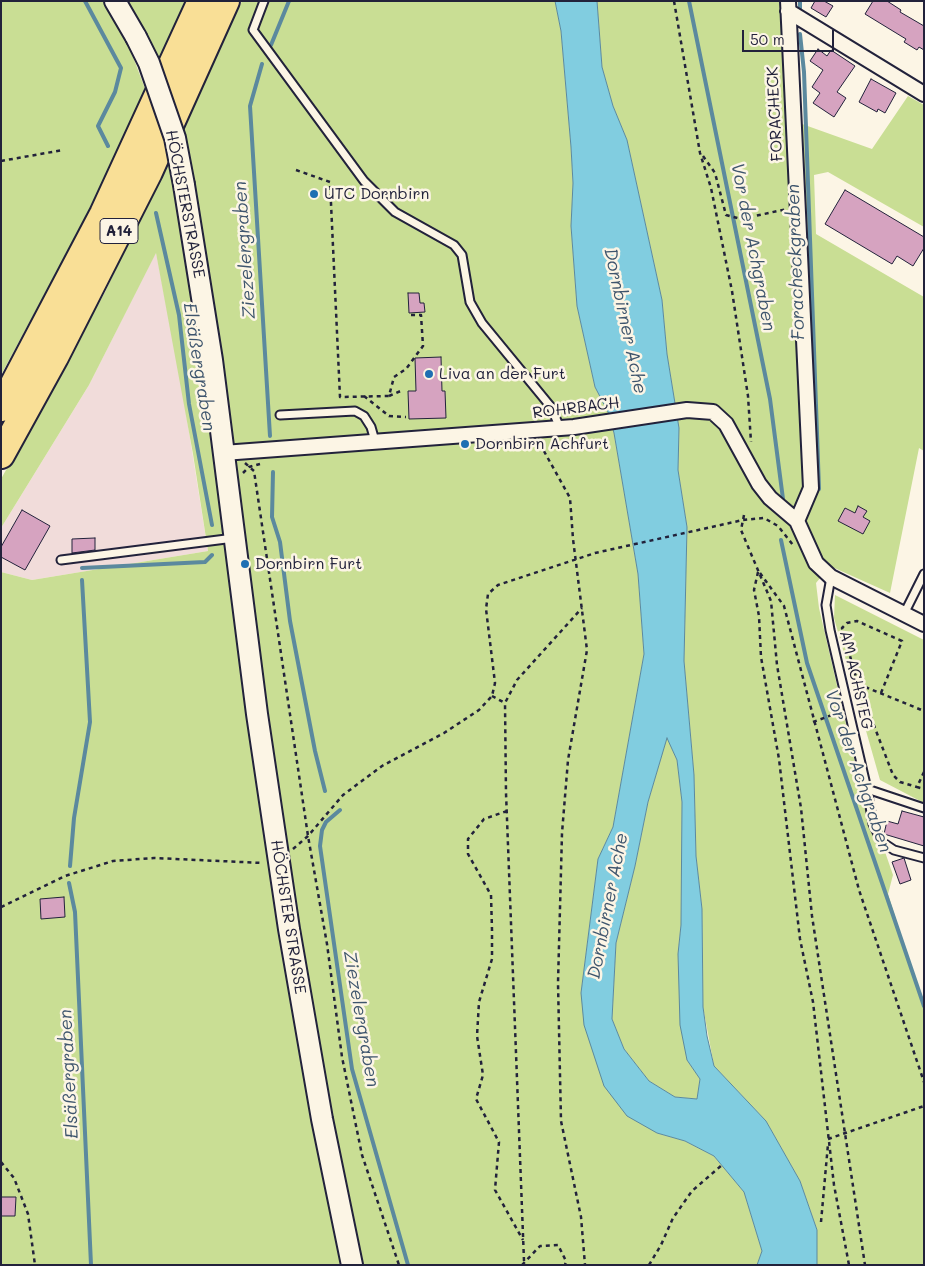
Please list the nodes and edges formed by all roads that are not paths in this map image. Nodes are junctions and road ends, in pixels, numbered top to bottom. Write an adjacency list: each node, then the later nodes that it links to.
1 (115, 1): 11 (main road, HÖCHSTERSTRASSE, bridge)
2 (201, 1): 7 (highway, A14)
3 (226, 1): 12 (highway, A14)
4 (264, 1): 9 (lane)
5 (788, 6): 6 (street); 13 (street, FORACHECK)
6 (924, 94)
7 (1, 408)
8 (280, 415): 10 (lane)
9 (560, 428): 10 (street, ROHRBACH); 13 (street, ROHRBACH)
10 (375, 441): 11 (street, ROHRBACH)
11 (223, 453): 14 (main road, HÖCHSTERSTRASSE)
12 (1, 455)
13 (797, 521): 18 (street, ROHRBACH)
14 (234, 538): 15 (lane); 16 (main road, HÖCHSTERSTRASSE)
15 (61, 560)
16 (237, 567): 24 (main road, HÖCHSTER STRASSE)
17 (924, 574): 19 (lane)
18 (831, 577): 19 (street, ROHRBACH); 21 (lane, AM ACHSTEG)
19 (904, 614): 20 (street, ROHRBACH)
20 (924, 624)
21 (867, 789): 22 (lane); 23 (lane, AM ACHSTEG)
22 (924, 808)
23 (924, 858)
24 (352, 1265)

